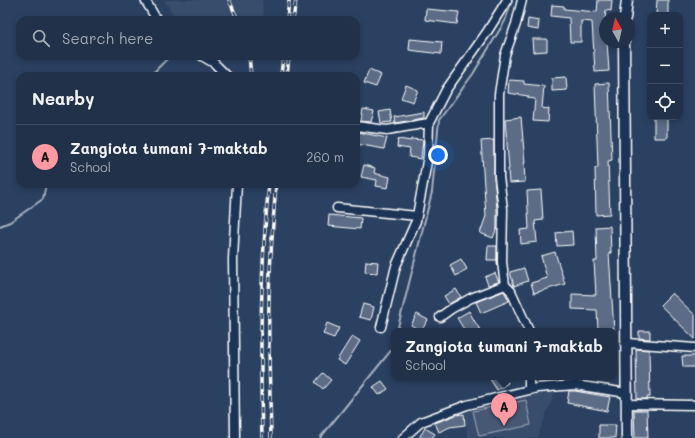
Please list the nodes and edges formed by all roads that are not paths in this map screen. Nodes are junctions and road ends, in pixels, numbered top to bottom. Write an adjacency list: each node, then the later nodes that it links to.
1 (145, 0): 6 (street)
2 (507, 0): 10 (street)
3 (522, 0): 15 (street)
4 (627, 0): 5 (main road)
5 (626, 12)
6 (155, 16)
7 (624, 48): 19 (main road)
8 (209, 60): 9 (street)
9 (223, 72)
10 (429, 123): 11 (street); 14 (street)
11 (360, 127)
12 (237, 188): 26 (street)
13 (337, 208): 14 (street)
14 (417, 216): 17 (street)
15 (505, 284): 16 (street); 18 (street)
16 (440, 317)
17 (381, 327)
18 (529, 328)
19 (627, 343): 20 (street); 23 (main road)
20 (695, 348)
21 (530, 380): 22 (street)
22 (529, 390): 23 (street); 27 (street)
23 (627, 393): 24 (main road)
24 (627, 404): 25 (street); 28 (main road)
25 (695, 405)
26 (235, 438)
27 (403, 438)
28 (627, 438)

